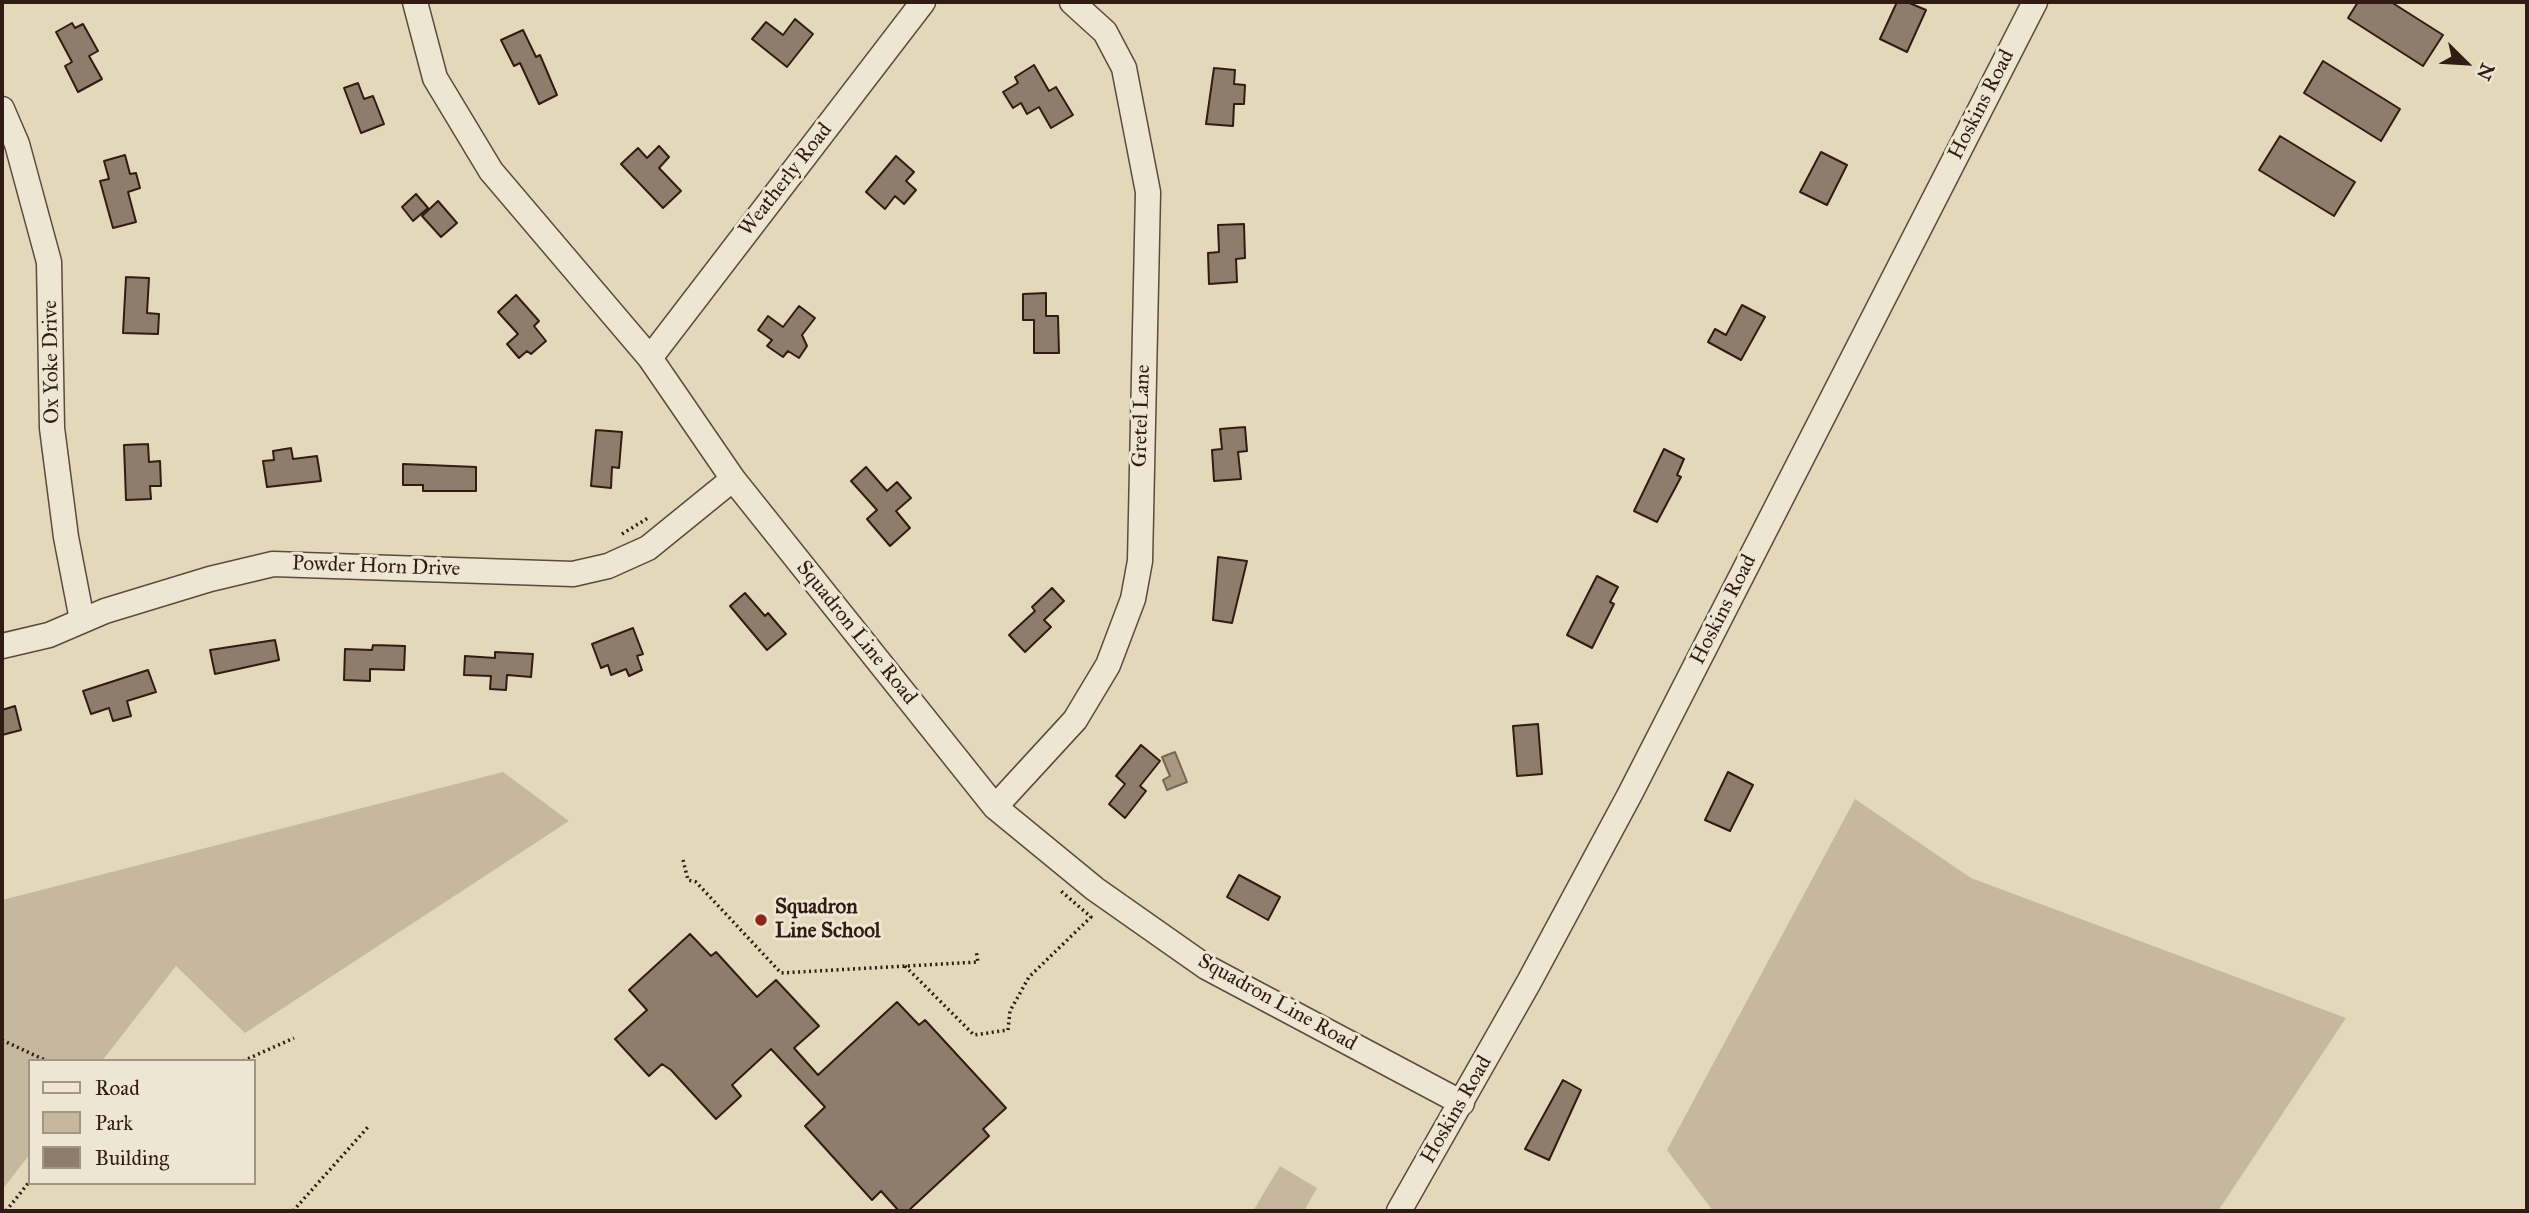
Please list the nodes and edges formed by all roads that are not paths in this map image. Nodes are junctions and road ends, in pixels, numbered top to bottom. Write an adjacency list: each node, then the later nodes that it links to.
1 (415, 2): 6 (street, Squadron Line Road)
2 (923, 2): 6 (street, Weatherly Road)
3 (1072, 2): 10 (street, Gretel Lane)
4 (2035, 2): 11 (street, Hoskins Road)
5 (2, 109): 8 (street, Ox Yoke Drive)
6 (650, 358): 7 (street, Squadron Line Road)
7 (733, 479): 8 (street, Powder Horn Drive); 10 (street, Squadron Line Road)
8 (82, 620): 9 (street, Powder Horn Drive)
9 (2, 646)
10 (995, 807): 11 (street, Squadron Line Road)
11 (1462, 1103): 12 (street, Hoskins Road)
12 (1399, 1211)

